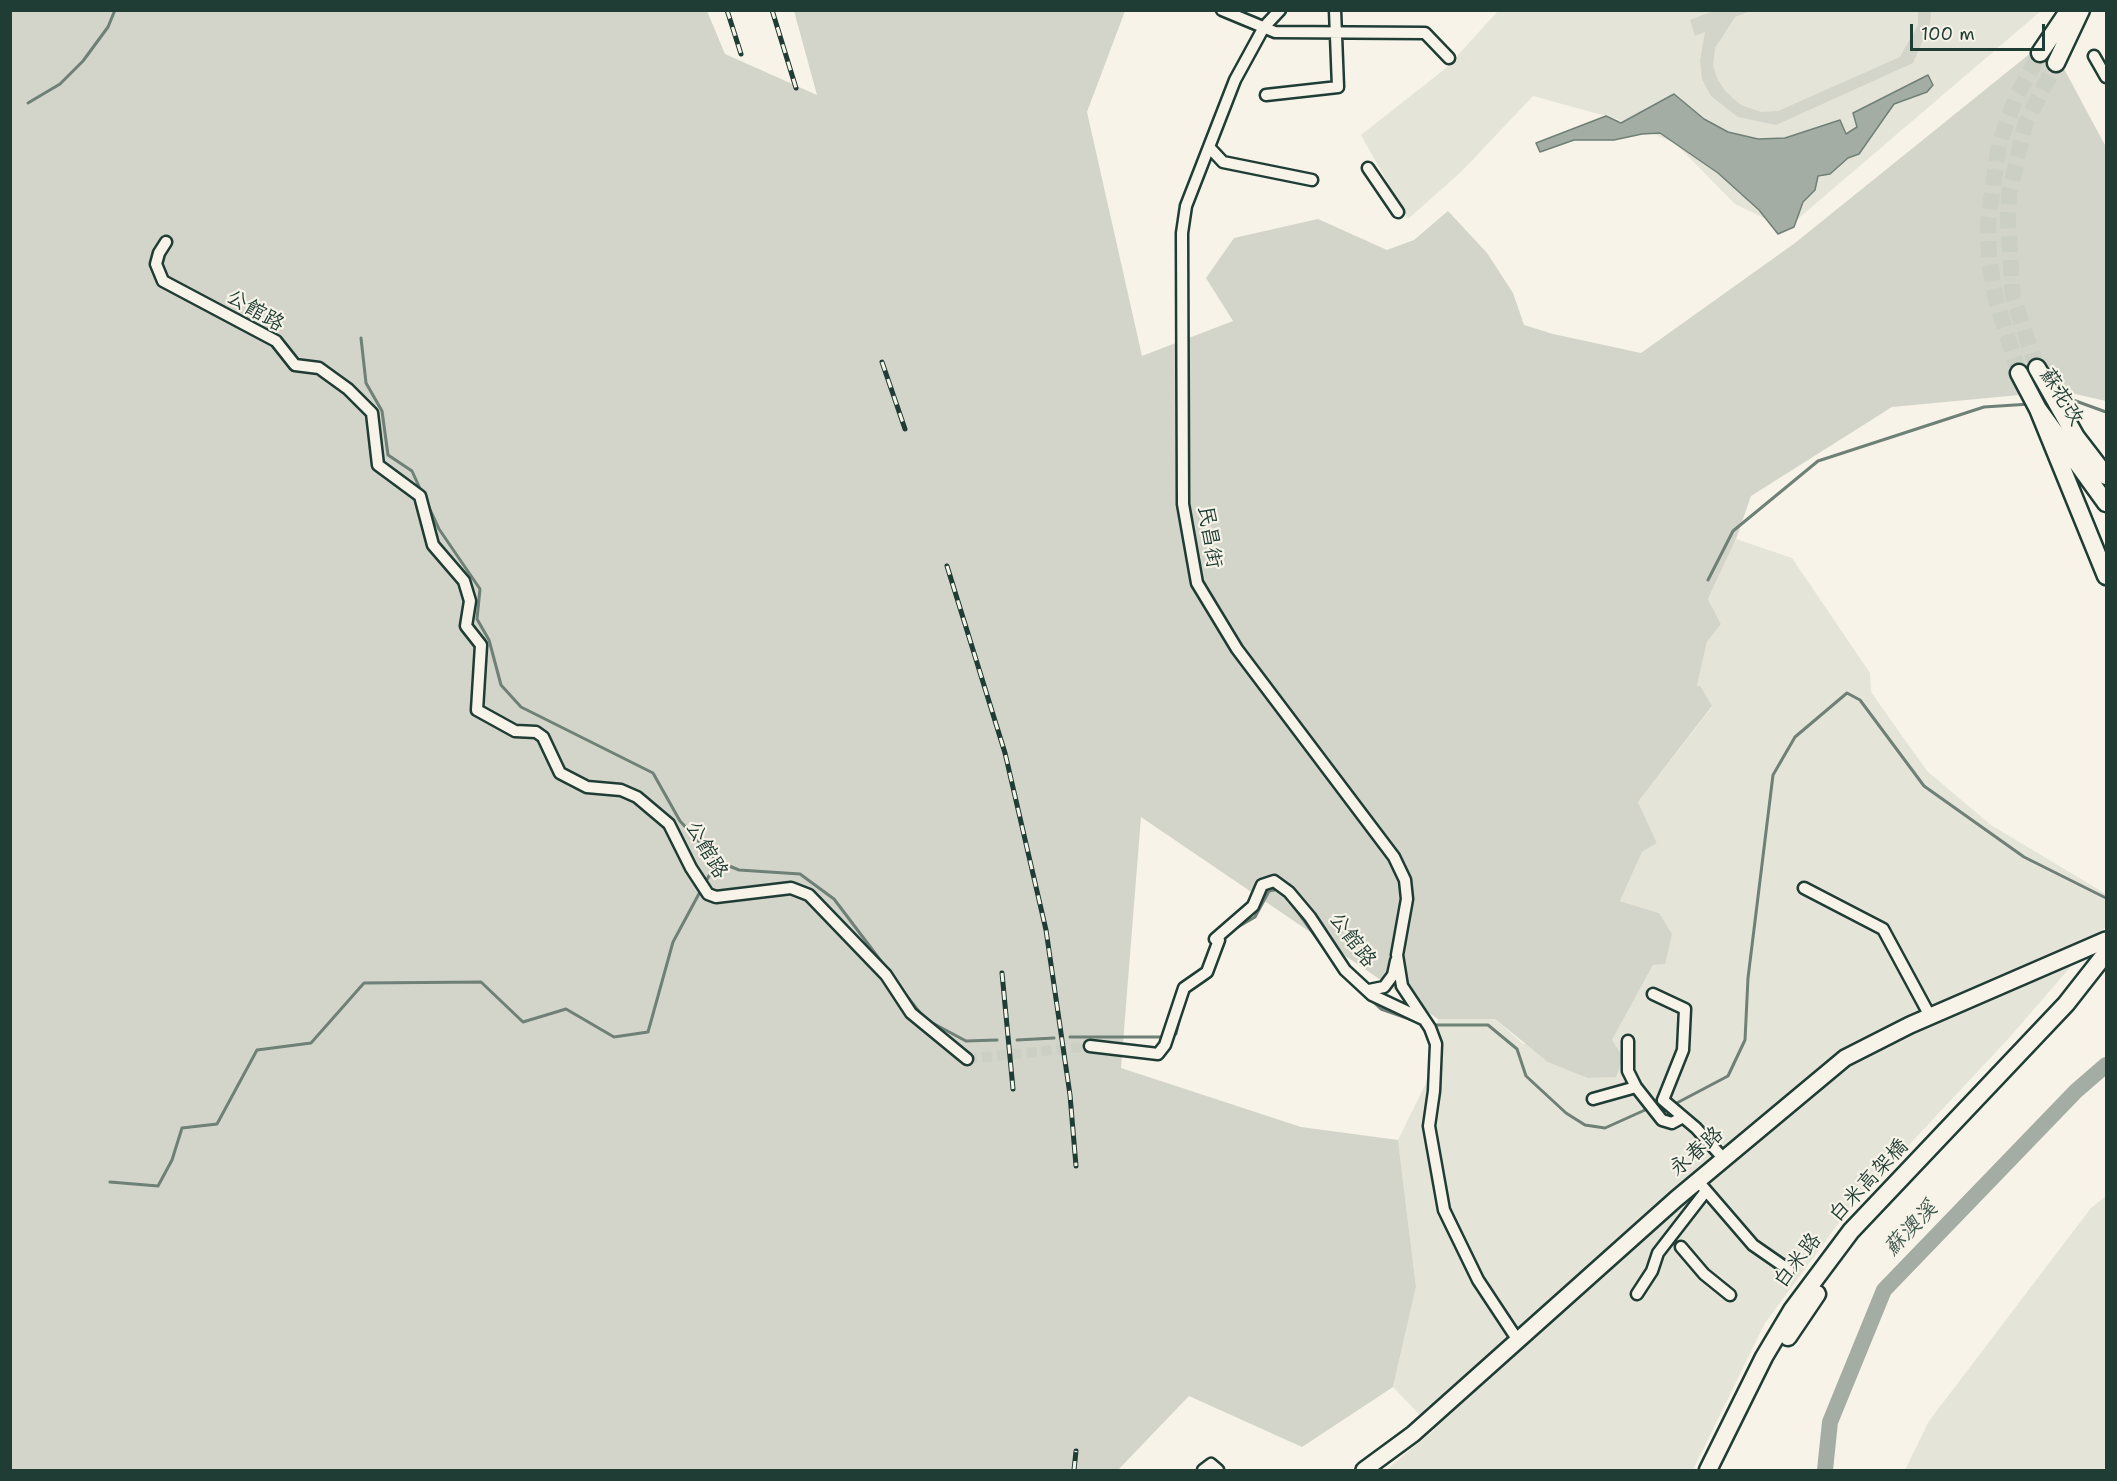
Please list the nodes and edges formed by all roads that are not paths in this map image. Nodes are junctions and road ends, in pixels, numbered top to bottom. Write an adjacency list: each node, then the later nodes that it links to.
1 (1222, 10): 6 (street)
2 (1280, 10): 6 (street, 民昌街)
3 (1335, 10): 7 (street)
4 (2069, 10): 8 (main road)
5 (2081, 10): 11 (main road)
6 (1264, 27): 7 (street); 14 (street, 民昌街)
7 (1336, 30): 10 (street); 13 (street)
8 (2040, 53)
9 (2094, 57): 12 (street)
10 (1449, 58)
11 (2056, 63)
12 (2106, 77)
13 (1266, 95)
14 (1209, 147): 16 (street); 29 (street, 民昌街)
15 (1368, 168): 17 (street)
16 (1312, 180)
17 (1398, 212)
18 (166, 242): 37 (street, 公館路)
19 (2037, 368): 22 (main road, 蘇花改)
20 (2019, 373): 21 (main road, 蘇花改)
21 (2038, 409): 23 (main road, 蘇花改); 24 (main road); 25 (main road)
22 (2106, 476)
23 (2106, 503)
24 (2106, 509)
25 (2106, 576)
26 (1804, 888): 33 (street)
27 (2106, 943): 30 (main road); 33 (street, 永春路); 51 (street, 白米路)
28 (2106, 952): 30 (main road, 白米高架橋)
29 (1397, 955): 31 (street); 34 (street, 民昌街)
30 (2100, 972): 52 (main road, 白米高架橋); 53 (main road, 白米高架橋)
31 (1368, 990): 34 (street, 公館路); 36 (street, 公館路)
32 (1653, 994): 40 (street)
33 (1930, 1016): 41 (street, 永春路)
34 (1424, 1019): 47 (street)
35 (1628, 1041): 38 (street)
36 (1090, 1046)
37 (967, 1059)
38 (1636, 1087): 39 (street); 40 (street)
39 (1593, 1099)
40 (1683, 1118): 41 (street)
41 (1723, 1158): 42 (street, 永春路)
42 (1702, 1186): 44 (street); 45 (street); 47 (street, 永春路)
43 (1681, 1247): 46 (street)
44 (1789, 1270)
45 (1637, 1294)
46 (1730, 1295)
47 (1517, 1339): 50 (street, 永春路)
48 (1203, 1470): 49 (street)
49 (1218, 1470)
50 (1364, 1470)
51 (1702, 1470)
52 (1708, 1470)
53 (1718, 1470)

